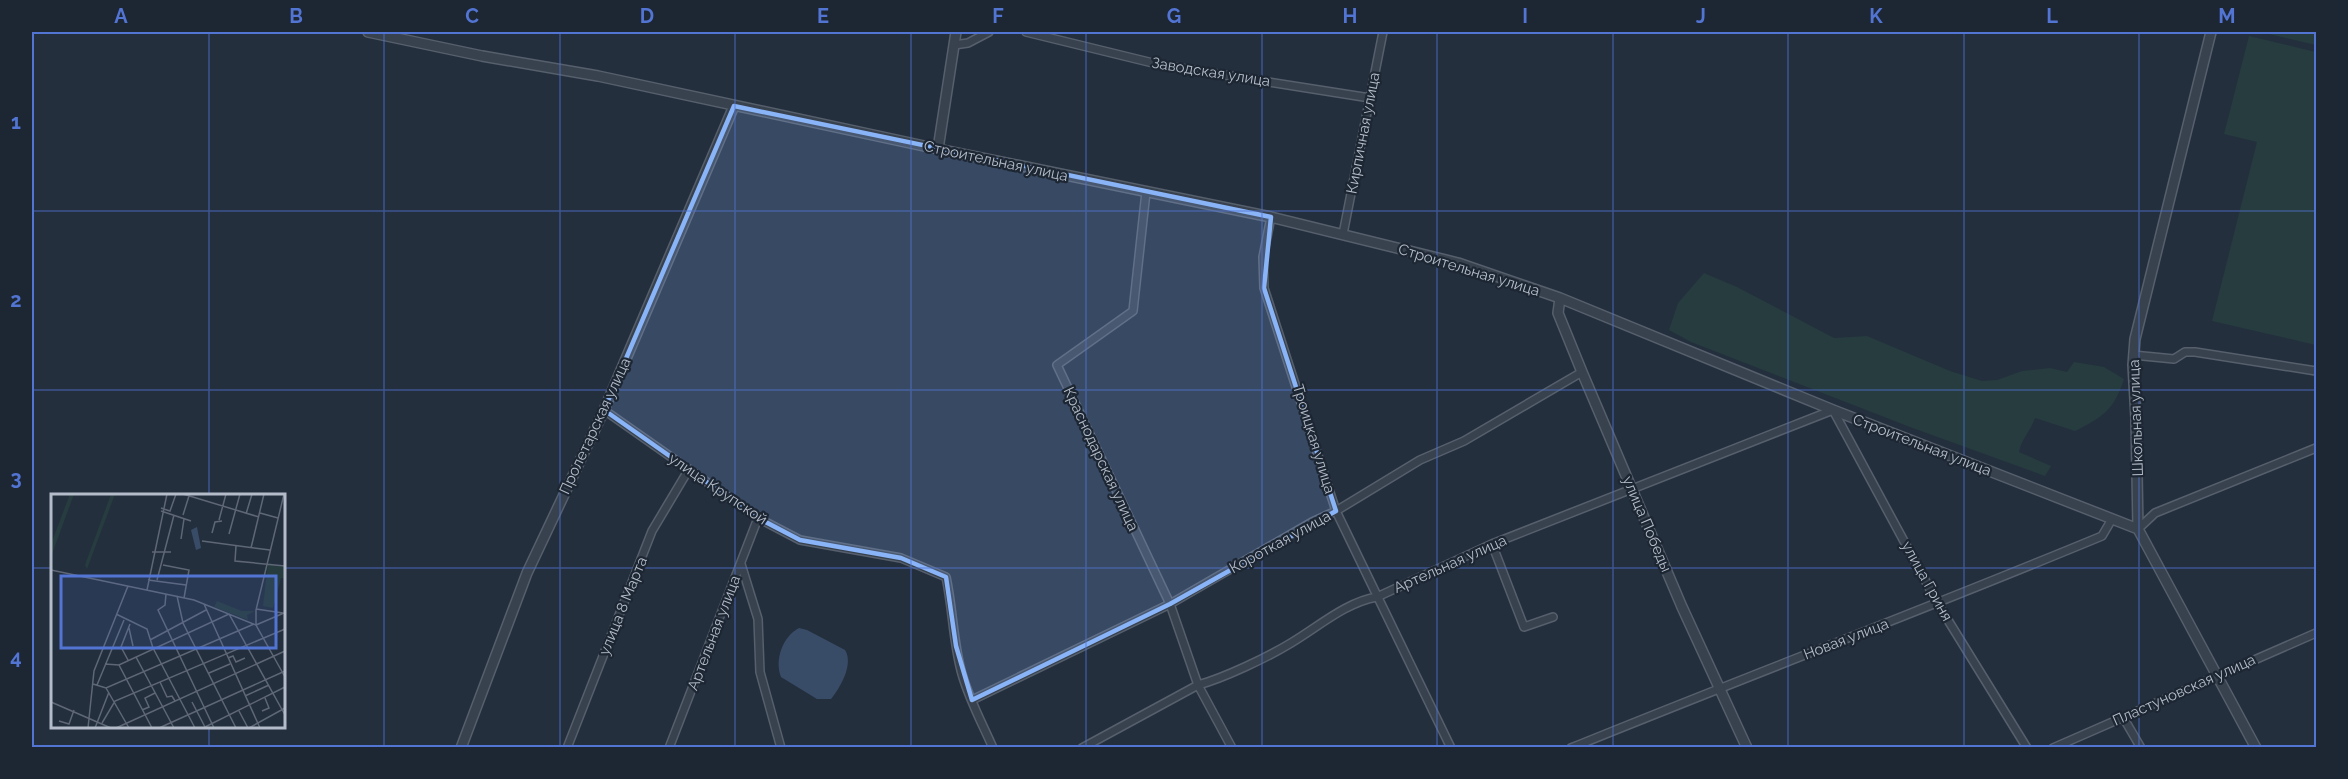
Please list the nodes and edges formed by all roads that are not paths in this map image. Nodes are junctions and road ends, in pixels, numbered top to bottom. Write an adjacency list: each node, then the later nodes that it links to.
1 (368, 32): 10 (street, Строительная улица)
2 (956, 32): 8 (street)
3 (989, 32): 8 (street)
4 (1026, 32): 7 (street, Заводская улица)
5 (1383, 32): 9 (street, Кирпичная улица)
6 (2211, 32): 16 (street, Школьная улица)
7 (1055, 34): 9 (street, Заводская улица)
8 (954, 45): 11 (street)
9 (1370, 98): 14 (street, Кирпичная улица)
10 (734, 106): 11 (street, Строительная улица); 19 (street, Пролетарская улица)
11 (938, 149): 12 (street, Строительная улица)
12 (1146, 192): 13 (street, Строительная улица); 31 (street, Краснодарская улица)
13 (1271, 217): 14 (street, Строительная улица); 24 (street, Троицкая улица)
14 (1343, 234): 15 (street, Строительная улица)
15 (1560, 298): 18 (street, улица Победы); 20 (street, Строительная улица)
16 (2133, 355): 17 (street); 27 (street, Школьная улица)
17 (2316, 371)
18 (1582, 372): 23 (street, улица Победы); 24 (street, Короткая улица)
19 (604, 410): 22 (street, улица Крупской); 40 (street, Пролетарская улица)
20 (1833, 410): 23 (street, Артельная улица); 26 (street, Строительная улица); 32 (street, улица Гриня)
21 (2316, 448): 27 (street)
22 (689, 469): 25 (street, улица Крупской); 41 (street, улица 8 Марта)
23 (1632, 489): 28 (street, Артельная улица); 37 (street, улица Победы)
24 (1336, 511): 30 (street, Троицкая улица); 31 (street, Короткая улица)
25 (758, 518): 29 (street, Артельная улица); 38 (street, улица Крупской)
26 (2112, 519): 27 (street, Строительная улица); 32 (street, Новая улица)
27 (2138, 529): 35 (street, Школьная улица)
28 (1492, 544): 30 (street, Артельная улица); 33 (street)
29 (741, 564): 42 (street, Артельная улица); 43 (street)
30 (1377, 597): 36 (street, Артельная улица); 47 (street, Троицкая улица)
31 (1170, 604): 36 (street, Краснодарская улица); 38 (street, Короткая улица)
32 (1938, 604): 37 (street, Новая улица); 50 (street, улица Гриня)
33 (1553, 617)
34 (2316, 633): 35 (street, Пластуновская улица)
35 (2218, 674): 39 (street, Пластуновская улица); 53 (street, Школьная улица)
36 (1198, 685): 45 (street, Артельная улица); 46 (street, Краснодарская улица)
37 (1720, 687): 48 (street, Новая улица); 49 (street, улица Победы)
38 (972, 700): 44 (street, улица Крупской)
39 (2123, 717): 51 (street, Пластуновская улица); 52 (street)
40 (460, 747)
41 (567, 747)
42 (669, 747)
43 (781, 747)
44 (993, 747)
45 (1082, 747)
46 (1232, 747)
47 (1451, 747)
48 (1572, 747)
49 (1747, 747)
50 (2027, 747)
51 (2053, 747)
52 (2141, 747)
53 (2256, 747)

